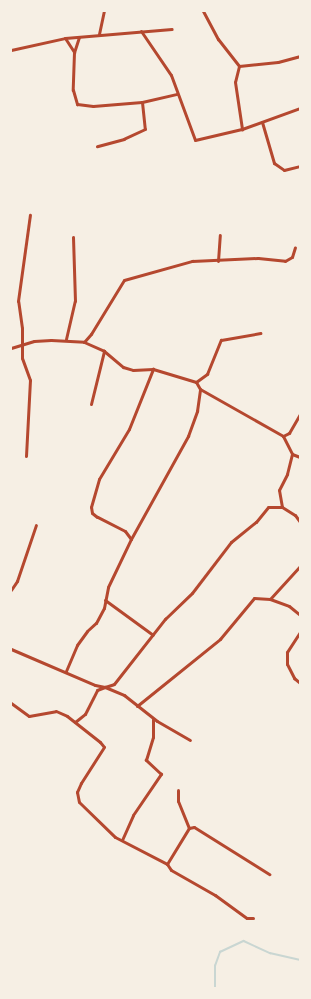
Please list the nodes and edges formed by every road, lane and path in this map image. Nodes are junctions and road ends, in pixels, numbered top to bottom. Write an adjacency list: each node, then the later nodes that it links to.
1 (104, 11): 5 (street)
2 (203, 11): 11 (street)
3 (172, 29): 4 (street)
4 (142, 31): 5 (street); 12 (street)
5 (99, 34): 6 (street)
6 (79, 37): 7 (street); 9 (street)
7 (65, 38): 8 (street); 9 (street)
8 (11, 50)
9 (74, 52): 13 (street)
10 (300, 56): 11 (street)
11 (239, 66): 16 (street)
12 (177, 94): 13 (street); 16 (street)
13 (142, 102): 17 (street)
14 (300, 108): 15 (street)
15 (262, 122): 16 (street); 18 (street)
16 (242, 129)
17 (97, 146)
18 (300, 166)
19 (30, 215): 27 (street)
20 (220, 235): 23 (street)
21 (73, 237): 25 (street)
22 (295, 247): 23 (street)
23 (218, 261): 26 (street)
24 (260, 333): 31 (street)
25 (66, 339): 26 (street); 27 (street)
26 (84, 342): 29 (street)
27 (21, 345): 28 (street); 37 (street)
28 (11, 348)
29 (104, 351): 30 (street); 33 (street)
30 (153, 369): 31 (street); 42 (street)
31 (196, 382): 32 (street)
32 (200, 389): 35 (street); 42 (street)
33 (91, 404)
34 (300, 414): 35 (street)
35 (283, 436): 36 (street)
36 (292, 454): 38 (street); 39 (street)
37 (26, 456)
38 (300, 456)
39 (282, 507): 40 (street); 49 (street)
40 (300, 522)
41 (36, 525): 44 (street)
42 (131, 539): 46 (street)
43 (300, 566): 45 (street)
44 (11, 590)
45 (270, 599): 47 (street); 55 (street)
46 (105, 600): 49 (street); 51 (street)
47 (300, 615)
48 (300, 632): 52 (street)
49 (153, 635): 53 (street)
50 (11, 649): 51 (street)
51 (66, 671): 53 (street)
52 (300, 683)
53 (105, 687): 55 (street); 57 (street)
54 (11, 703): 57 (street)
55 (137, 706): 56 (street)
56 (153, 719): 58 (street); 61 (street)
57 (75, 722): 61 (street)
58 (190, 740)
59 (178, 790): 60 (street)
60 (189, 828): 62 (street); 63 (street)
61 (122, 840): 62 (street)
62 (167, 864): 64 (street)
63 (269, 874)
64 (253, 918)

